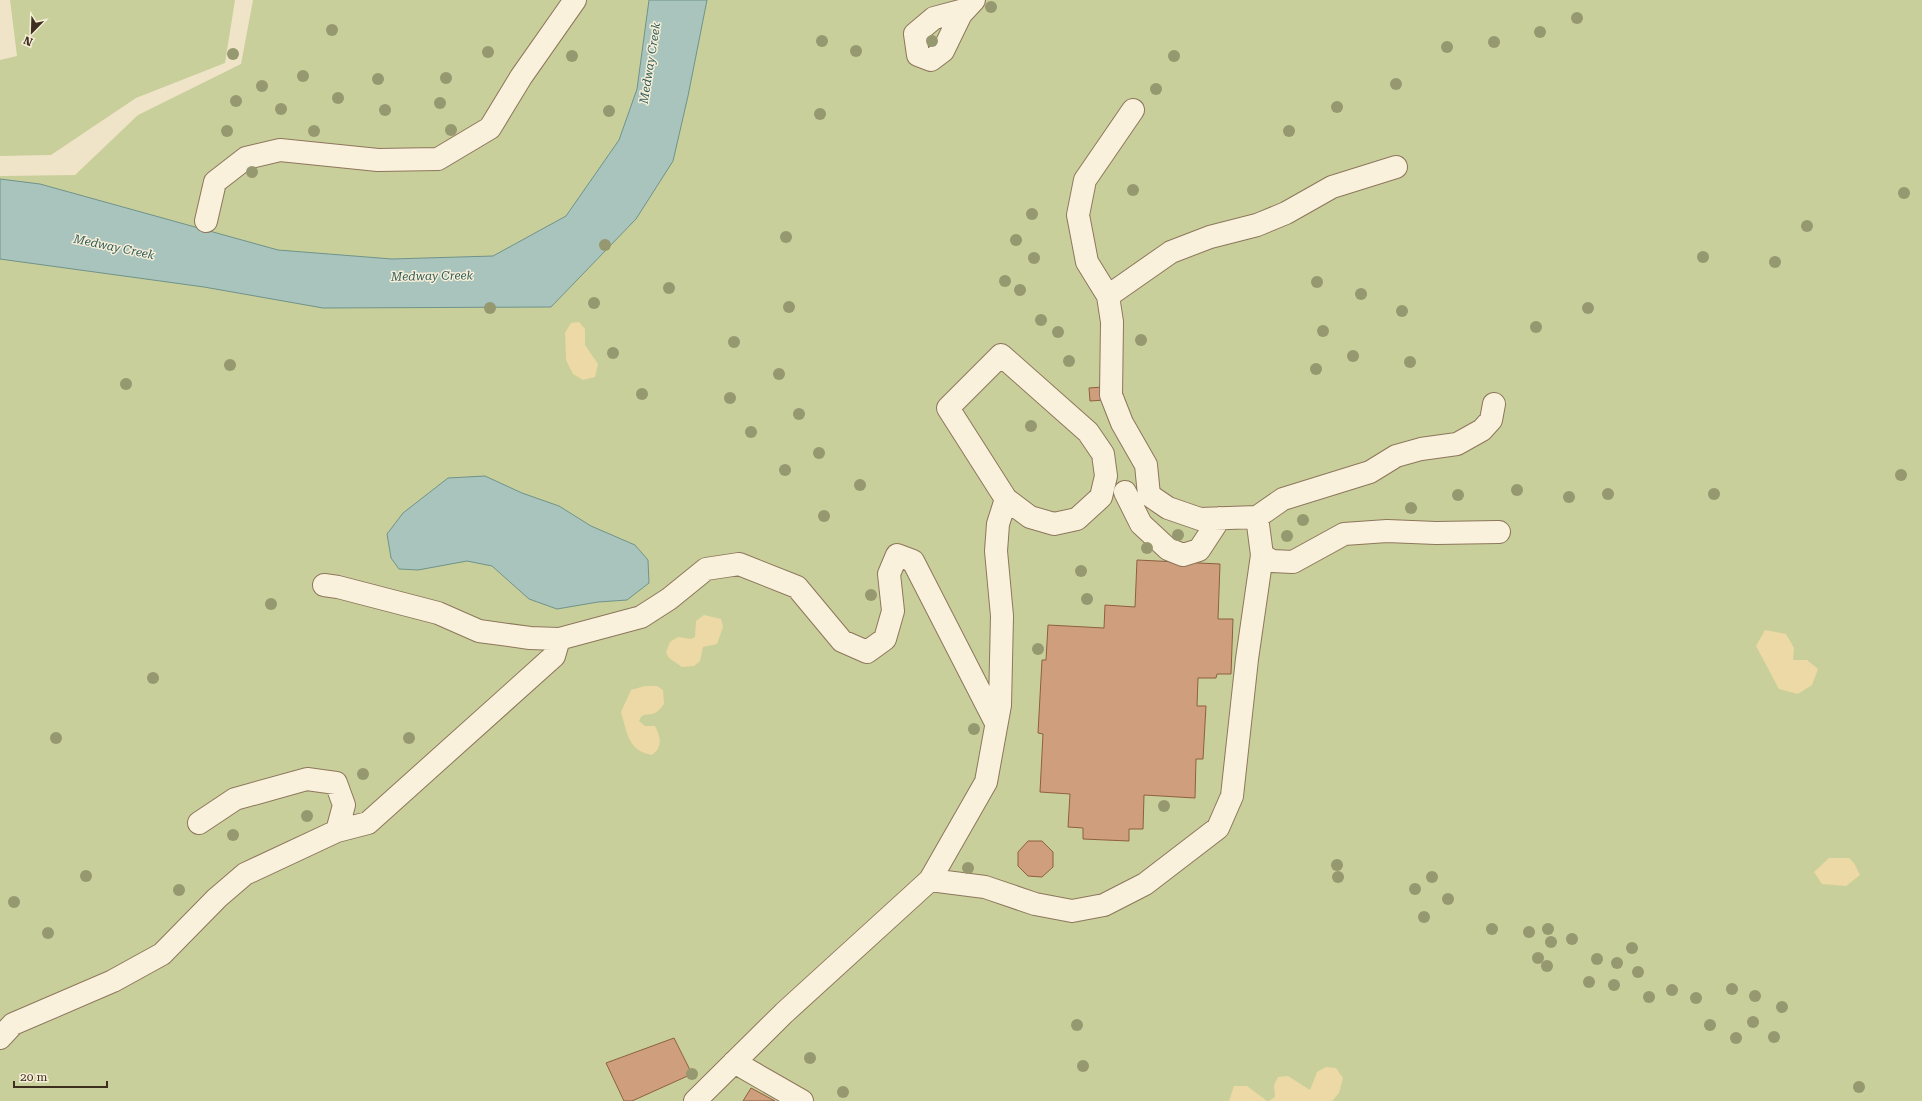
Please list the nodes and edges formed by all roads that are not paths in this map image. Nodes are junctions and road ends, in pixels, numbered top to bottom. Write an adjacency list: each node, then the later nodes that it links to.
1 (575, 0): 4 (lane)
2 (1133, 110): 5 (lane)
3 (1396, 167): 5 (lane)
4 (206, 221)
5 (1108, 296): 9 (lane)
6 (1494, 404): 11 (lane)
7 (1106, 476): 8 (lane); 10 (lane); 10 (lane)
8 (1125, 492): 9 (lane); 12 (lane)
9 (1149, 495): 12 (lane)
10 (1006, 499): 17 (lane)
11 (1257, 517): 12 (lane); 14 (lane)
12 (1220, 518)
13 (1499, 532): 14 (lane)
14 (1262, 556): 20 (lane)
15 (324, 585): 16 (lane)
16 (559, 639): 17 (lane); 19 (lane)
17 (996, 723): 20 (lane)
18 (199, 823): 19 (lane)
19 (337, 831): 21 (lane)
20 (930, 880): 22 (lane)
21 (0, 1038)
22 (734, 1062): 23 (lane); 24 (lane)
23 (695, 1101)
24 (802, 1101)

